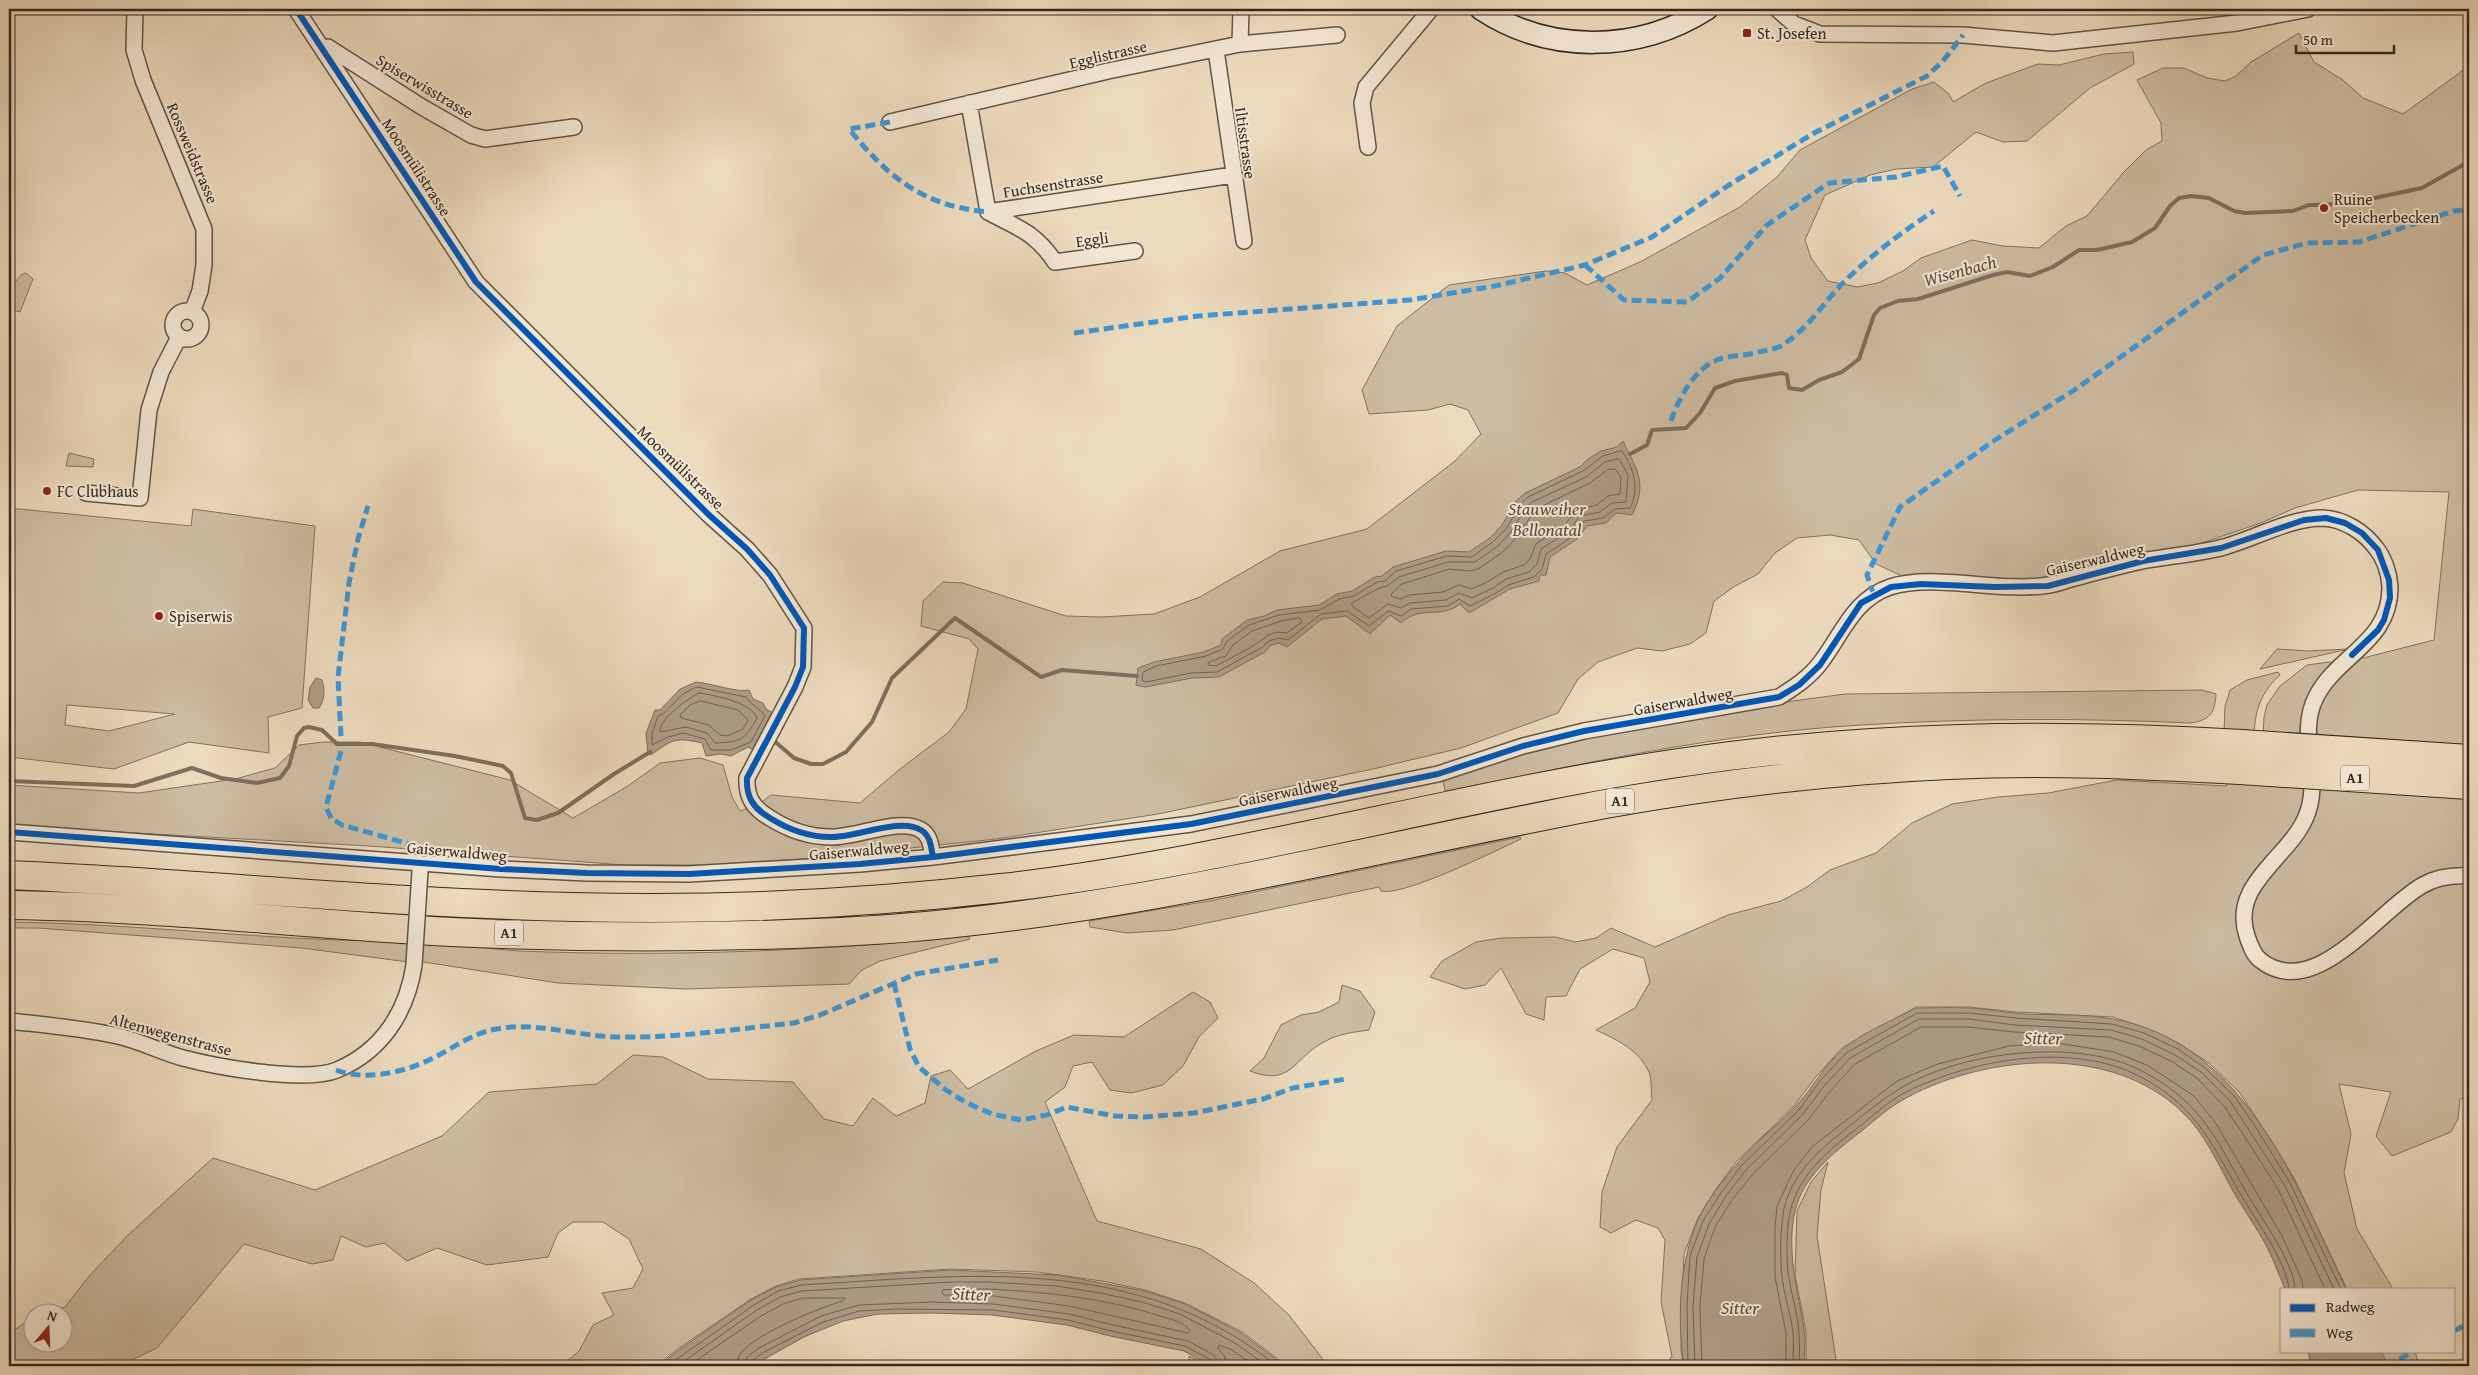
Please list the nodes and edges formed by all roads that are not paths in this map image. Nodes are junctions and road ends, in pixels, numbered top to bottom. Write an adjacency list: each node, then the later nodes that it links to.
1 (135, 9): 21 (street, Rossweidstrasse)
2 (296, 9): 11 (street, Moosmülistrasse)
3 (1241, 9): 10 (street)
4 (1431, 9): 16 (street)
5 (1481, 9): 6 (street)
6 (1707, 9)
7 (1777, 9): 8 (street)
8 (2308, 9)
9 (1336, 35): 10 (street, Egglistrasse)
10 (1240, 44): 12 (street, Egglistrasse)
11 (323, 49): 15 (street, Spiserwisstrasse); 28 (street, Moosmülistrasse)
12 (1216, 50): 13 (street, Egglistrasse); 17 (street, Iltisstrasse)
13 (968, 104): 14 (street, Egglistrasse); 18 (street, Fuchsenstrasse)
14 (890, 122)
15 (574, 127)
16 (1368, 147)
17 (1233, 175): 18 (street, Fuchsenstrasse); 19 (street, Iltisstrasse)
18 (988, 212): 20 (street, Eggli)
19 (1244, 241)
20 (1135, 251)
21 (192, 312): 22 (street); 22 (street)
22 (179, 337): 23 (street)
23 (86, 493)
24 (2241, 757): 25 (highway, A1, bridge); 26 (highway, A1, bridge); 30 (highway, A1); 32 (highway, A1)
25 (2469, 758)
26 (2469, 785)
27 (9, 832): 29 (street, Gaiserwaldweg)
28 (933, 857): 29 (street, Gaiserwaldweg); 31 (street, Gaiserwaldweg)
29 (420, 866): 33 (street, Altenwegenstrasse, bridge)
30 (9, 875)
31 (2469, 876)
32 (9, 905)
33 (9, 1021)

